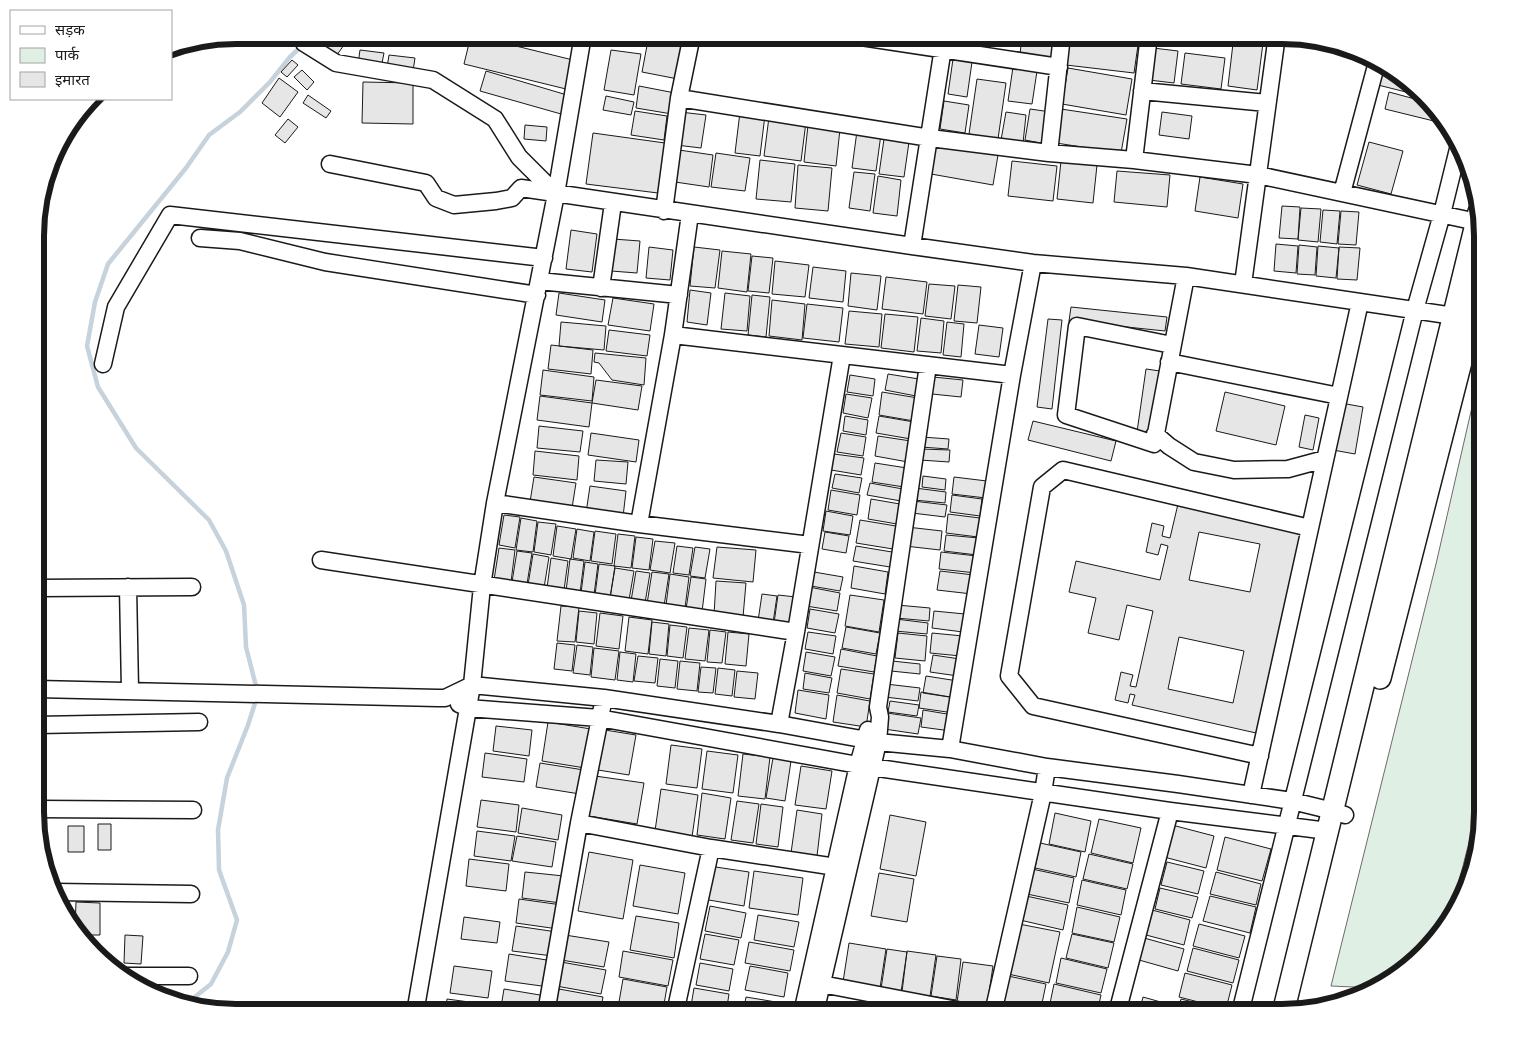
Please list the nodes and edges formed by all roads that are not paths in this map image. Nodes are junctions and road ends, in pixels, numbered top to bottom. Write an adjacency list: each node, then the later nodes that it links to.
1 (306, 44): 21 (street)
2 (581, 44): 21 (street)
3 (690, 44): 12 (street)
4 (944, 44): 14 (street)
5 (949, 44): 9 (street)
6 (1061, 44): 9 (street)
7 (1148, 44): 11 (street)
8 (1276, 44): 13 (street)
9 (1059, 67): 15 (street)
10 (1375, 68): 20 (street)
11 (1142, 91): 13 (street); 17 (street)
12 (680, 98): 14 (street); 23 (street)
13 (1267, 104): 19 (street)
14 (930, 138): 15 (street); 29 (street)
15 (1049, 153): 17 (street)
16 (1456, 155): 25 (street)
17 (1134, 160): 19 (street)
18 (330, 164): 21 (street)
19 (1258, 175): 20 (street); 33 (street)
20 (1342, 193): 25 (street)
21 (556, 194): 22 (street); 30 (street)
22 (613, 202): 23 (street); 35 (street)
23 (664, 210): 24 (street)
24 (690, 214): 29 (street); 36 (street)
25 (1442, 214): 26 (street); 39 (street)
26 (1473, 217)
27 (1474, 234): 40 (main road)
28 (200, 238): 34 (street)
29 (912, 246): 31 (street)
30 (544, 258): 34 (street); 45 (street)
31 (1033, 263): 32 (street); 47 (street)
32 (1186, 276): 33 (street); 42 (street)
33 (1243, 284): 37 (street)
34 (538, 288): 35 (street); 51 (street)
35 (600, 288): 36 (street)
36 (679, 295): 41 (street)
37 (1360, 302): 39 (street); 48 (street)
38 (1474, 309): 83 (main road)
39 (1415, 310): 40 (street); 79 (street)
40 (1454, 316): 83 (main road)
41 (673, 335): 43 (street); 52 (street)
42 (1172, 345): 44 (street); 49 (street)
43 (842, 355): 46 (street); 54 (street)
44 (1169, 362): 48 (street); 49 (street)
45 (103, 364)
46 (928, 365): 47 (street); 71 (street)
47 (1012, 375): 72 (street)
48 (1339, 396): 50 (street)
49 (1156, 434): 50 (street)
50 (1325, 459): 53 (street)
51 (496, 503): 52 (street); 56 (street)
52 (639, 524): 54 (street)
53 (1310, 528): 73 (street); 73 (street)
54 (810, 546): 60 (street)
55 (320, 560): 56 (street)
56 (482, 586): 60 (street); 61 (street)
57 (128, 587): 58 (street); 59 (street); 63 (street)
58 (192, 587)
59 (44, 588)
60 (796, 632): 69 (street)
61 (472, 685): 64 (street); 65 (street); 66 (street)
62 (44, 689): 63 (street)
63 (130, 690): 64 (street)
64 (445, 698): 66 (street)
65 (604, 698): 67 (street); 69 (street)
66 (468, 708): 67 (street); 93 (street)
67 (599, 718): 74 (street); 84 (street)
68 (199, 722): 70 (street)
69 (779, 724): 71 (street)
70 (44, 725)
71 (871, 741): 72 (street); 74 (street)
72 (955, 750): 75 (street); 76 (street)
73 (1260, 756): 78 (street)
74 (865, 765): 76 (street); 87 (street); 92 (street)
75 (1047, 767): 77 (street); 78 (street)
76 (956, 779): 77 (street)
77 (1043, 793): 82 (street); 99 (street)
78 (1251, 795): 79 (street)
79 (1292, 801): 83 (street); 85 (street)
80 (44, 809): 81 (street)
81 (193, 810)
82 (1170, 811): 85 (street); 100 (street)
83 (1335, 819): 85 (street); 102 (main road); 103 (main road)
84 (579, 823): 86 (street); 94 (street)
85 (1286, 826): 101 (street)
86 (711, 848): 87 (street); 95 (street)
87 (836, 867): 92 (street)
88 (61, 892): 89 (street)
89 (191, 894)
90 (135, 976): 91 (street)
91 (189, 976)
92 (815, 982): 96 (street); 97 (street); 98 (street)
93 (417, 1004)
94 (548, 1004)
95 (677, 1004)
96 (806, 1004)
97 (815, 1004)
98 (913, 1004)
99 (996, 1004)
100 (1119, 1004)
101 (1242, 1004)
102 (1285, 1004)
103 (1295, 1004)

